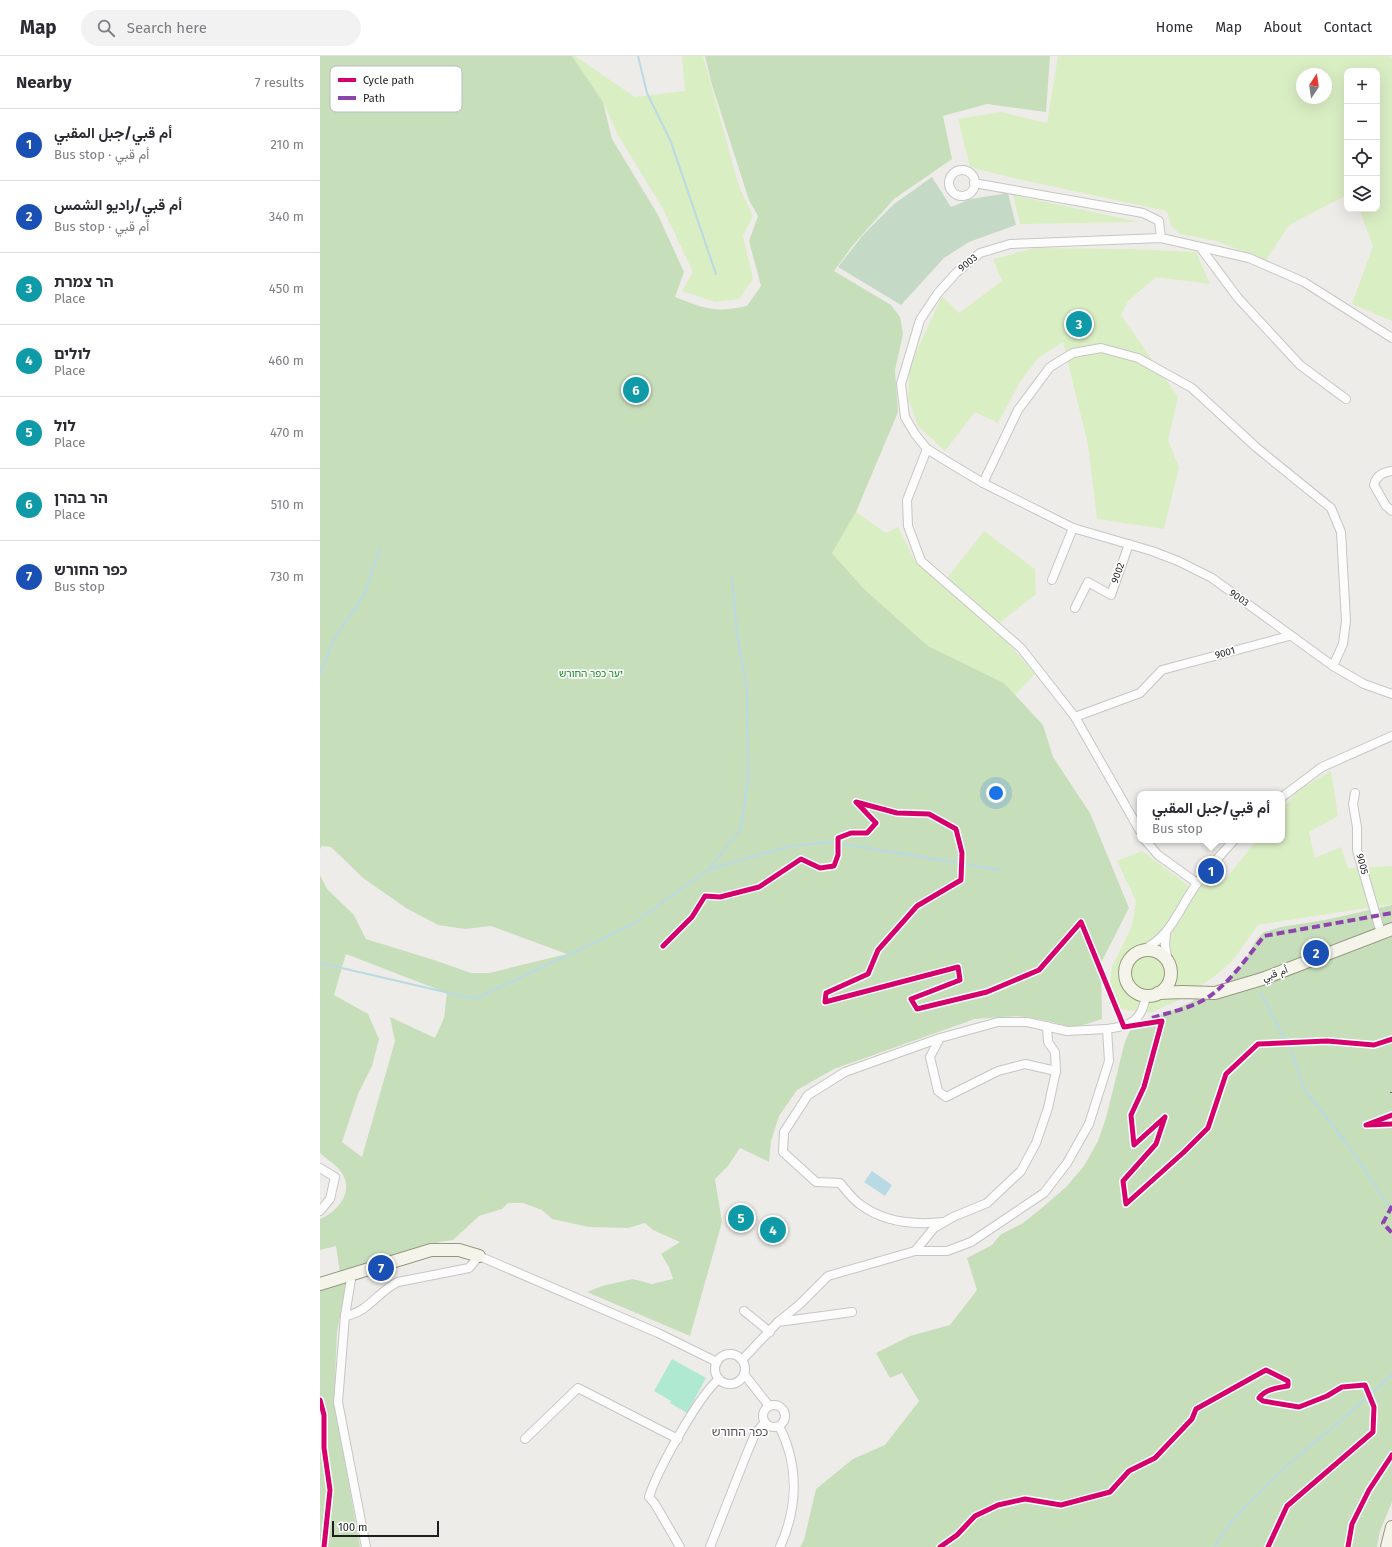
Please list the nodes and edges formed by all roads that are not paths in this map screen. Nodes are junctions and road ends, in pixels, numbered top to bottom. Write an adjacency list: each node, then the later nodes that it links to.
1 (974, 183): 2 (street)
2 (1161, 238): 3 (street, 9003); 6 (street, 9003)
3 (1200, 246): 4 (street, 9003); 5 (street)
4 (1392, 338)
5 (1346, 398)
6 (927, 449): 8 (street, 9003); 17 (street)
7 (1392, 472): 9 (street)
8 (983, 483): 10 (street, 9003); 15 (street)
9 (1392, 511)
10 (1074, 528): 11 (street, 9003); 12 (street)
11 (1129, 544): 13 (street, 9002); 14 (street, 9003)
12 (1052, 580)
13 (1075, 608)
14 (1290, 636): 15 (street, 9003); 17 (street, 9001)
15 (1333, 666): 16 (street, 9003)
16 (1392, 694)
17 (1075, 717): 21 (street)
18 (1392, 736): 20 (street)
19 (1355, 794): 25 (street, 9005)
20 (1285, 795)
21 (1137, 826)
22 (1148, 843): 24 (street)
23 (1231, 843): 24 (street)
24 (1197, 883): 26 (street)
25 (1387, 931): 29 (street, أم قبي)
26 (1166, 933): 27 (street); 28 (street, أم قبي)
27 (1140, 951): 28 (street); 31 (street)
28 (1169, 965): 29 (street, أم قبي); 30 (street)
29 (1202, 992): 30 (street, أم قبي)
30 (1158, 993): 31 (street)
31 (1146, 995): 33 (street)
32 (1047, 1026): 33 (street); 34 (street); 35 (street)
33 (1107, 1029): 39 (street)
34 (940, 1038): 35 (street); 38 (street)
35 (1056, 1071): 38 (street)
36 (320, 1168): 37 (street)
37 (320, 1211)
38 (944, 1222): 39 (street)
39 (915, 1251): 46 (street)
40 (479, 1256): 41 (street); 45 (street); 49 (street)
41 (352, 1273): 42 (street); 45 (street)
42 (320, 1284)
43 (744, 1311): 47 (street)
44 (852, 1312): 46 (street)
45 (345, 1316): 58 (street)
46 (778, 1322): 47 (street)
47 (770, 1332): 48 (street)
48 (742, 1360): 49 (street); 50 (street)
49 (717, 1362): 51 (street)
50 (744, 1374): 51 (street); 52 (street)
51 (719, 1379): 56 (street)
52 (769, 1406): 53 (street); 54 (street)
53 (765, 1422): 54 (street); 60 (street)
54 (779, 1426): 61 (street)
55 (525, 1439): 56 (street)
56 (678, 1439): 59 (street)
57 (1392, 1526): 62 (street)
58 (366, 1547)
59 (680, 1547)
60 (710, 1547)
61 (780, 1547)
62 (1387, 1547)

